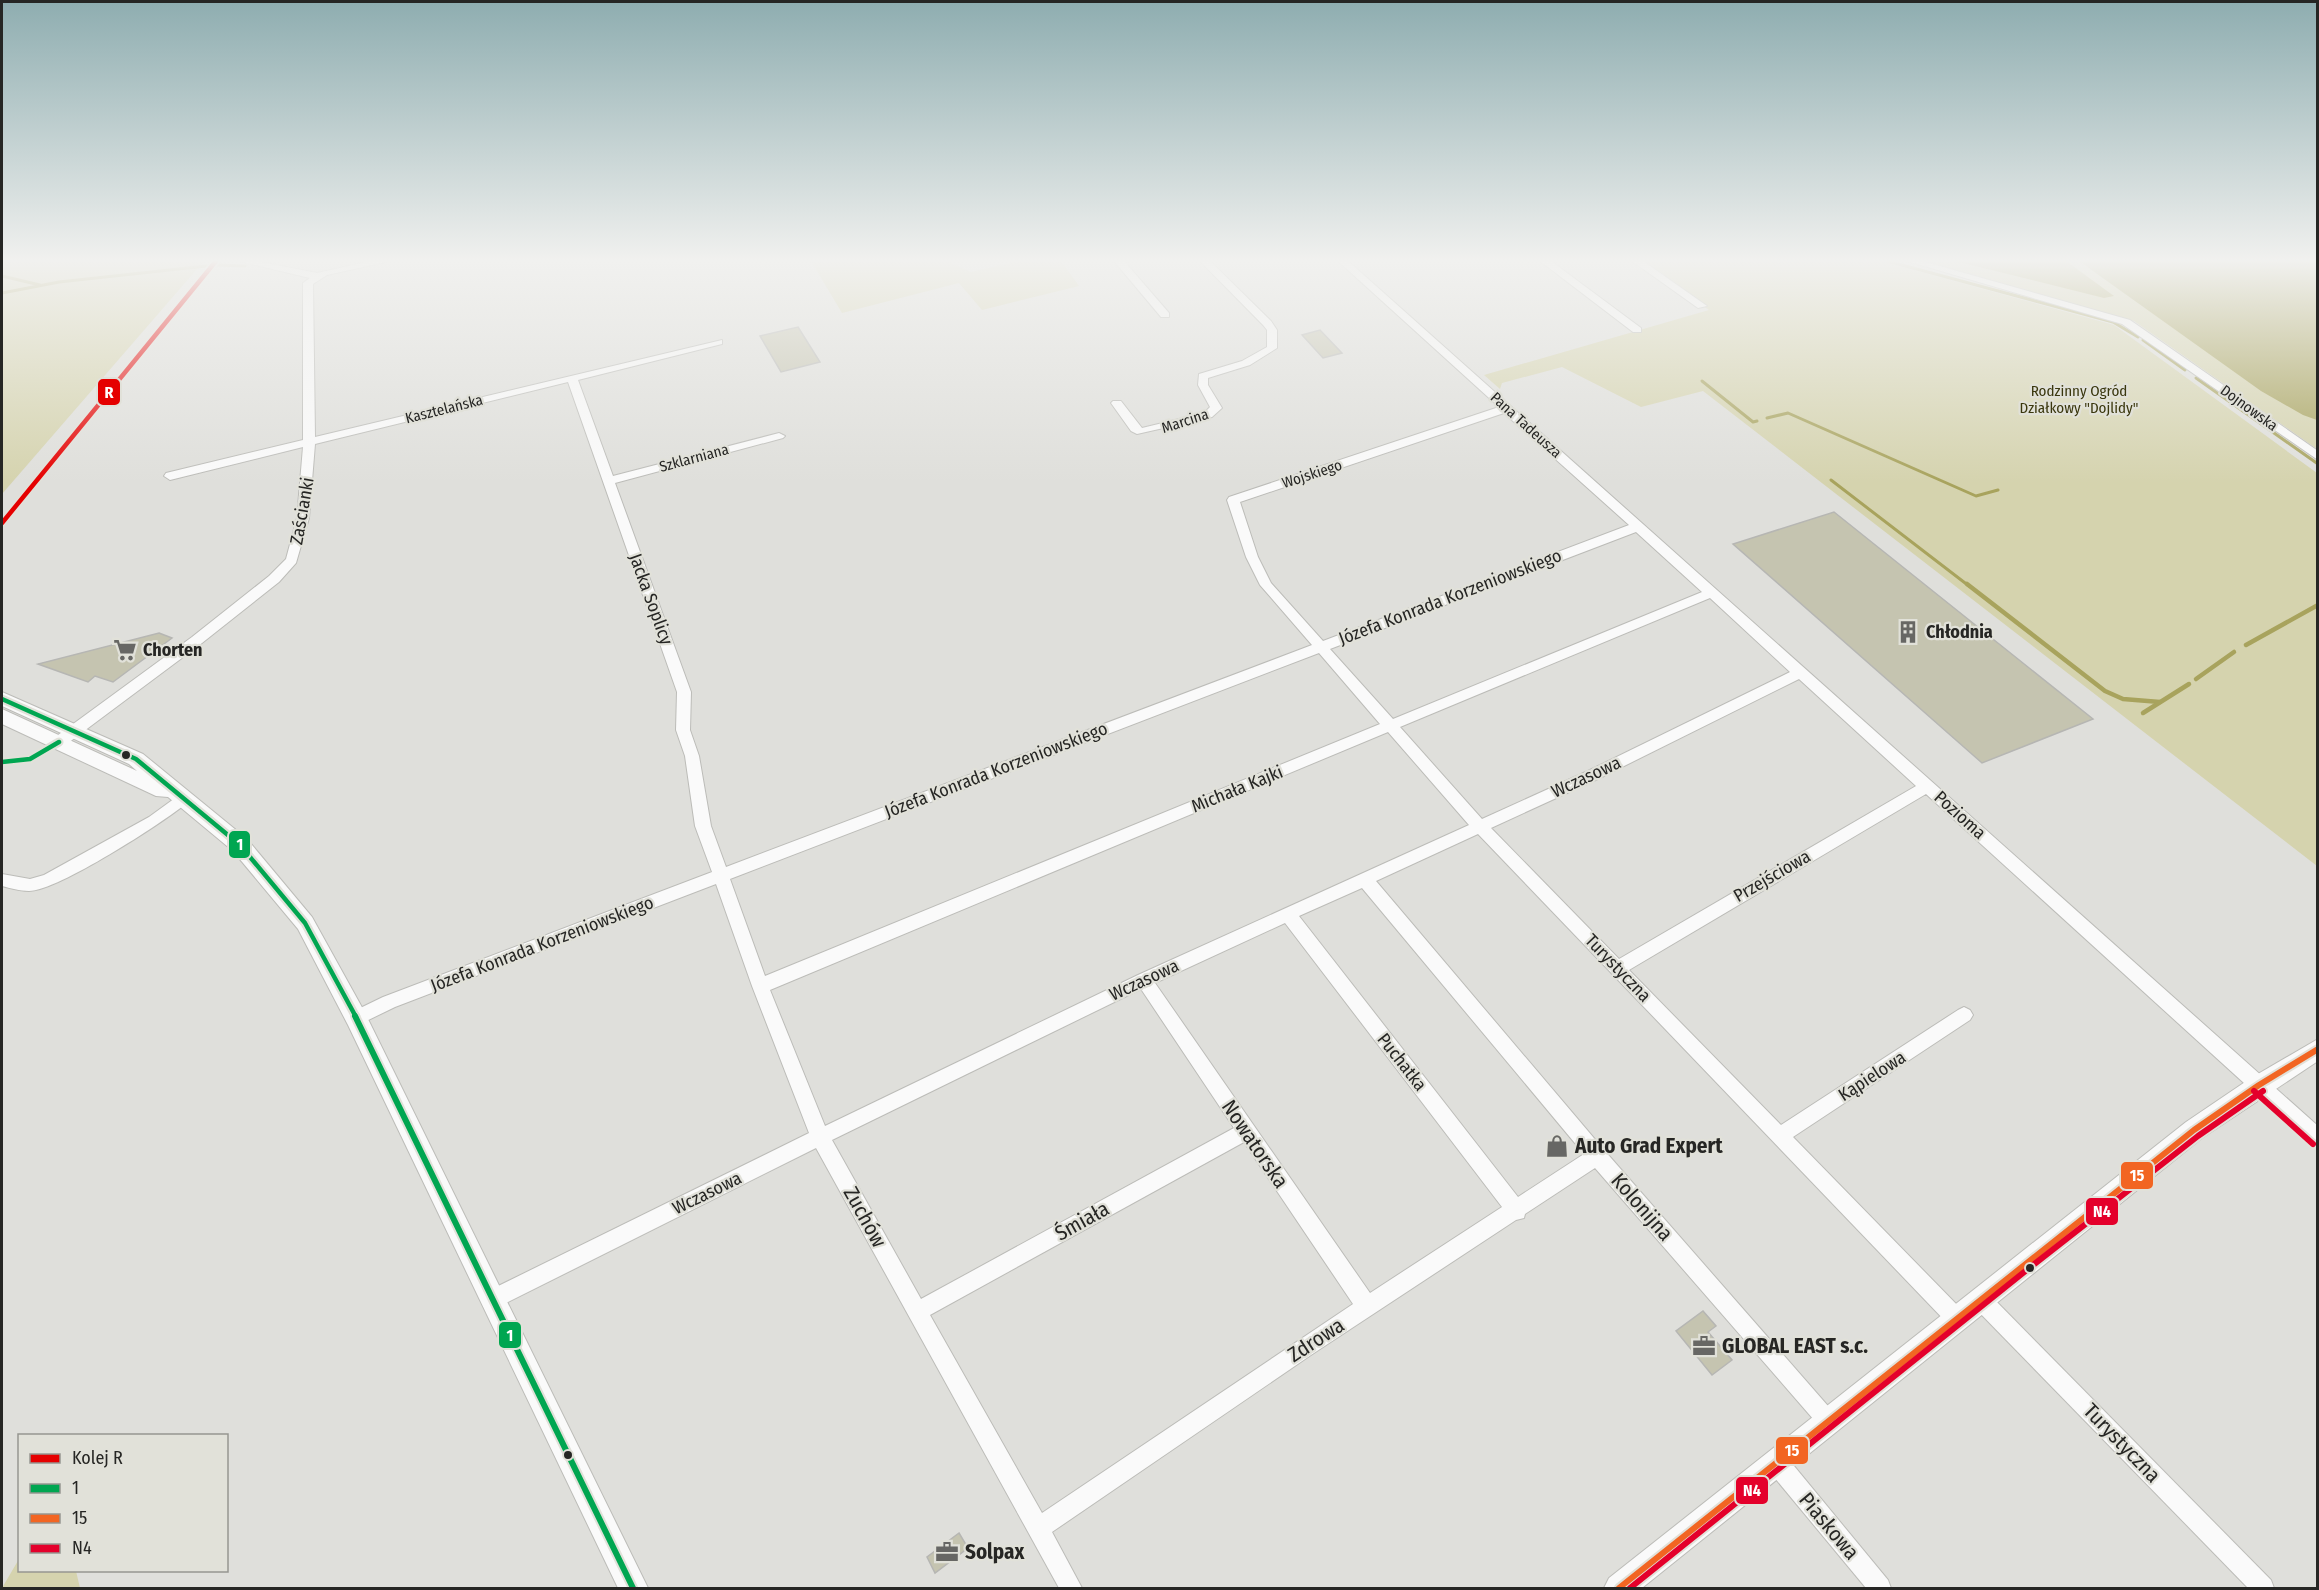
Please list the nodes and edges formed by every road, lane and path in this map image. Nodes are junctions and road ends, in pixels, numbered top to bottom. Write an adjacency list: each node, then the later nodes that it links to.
1 (309, 335): 10 (street, Zaścianki)
2 (1272, 335): 7 (street, Marcina)
3 (1426, 335): 8 (street, Pana Tadeusza)
4 (2148, 335): 11 (street, Dojnowska)
5 (718, 342): 6 (street, Kasztelańska)
6 (572, 378): 10 (street, Kasztelańska); 13 (street, Jacka Soplicy)
7 (1117, 403)
8 (1507, 408): 14 (street, Pana Tadeusza); 17 (street, Wojskiego)
9 (779, 436): 13 (street, Szklarniana)
10 (310, 441): 12 (street, Kasztelańska); 23 (street, Zaścianki)
11 (2318, 457)
12 (170, 476)
13 (609, 481): 27 (street, Jacka Soplicy)
14 (1601, 494): 15 (street, Pozioma)
15 (1639, 526): 16 (street, Pozioma); 18 (street, Józefa Konrada Korzeniowskiego)
16 (1713, 592): 19 (street, Pozioma); 22 (street, Michała Kajki)
17 (1288, 610): 18 (street, Turystyczna)
18 (1321, 646): 22 (street, Turystyczna); 29 (street, Józefa Konrada Korzeniowskiego)
19 (1802, 672): 25 (street, Pozioma); 28 (street, Wczasowa)
20 (2, 699): 23 (street)
21 (2, 716): 24 (street)
22 (1389, 726): 28 (street, Turystyczna); 35 (street, Michała Kajki)
23 (75, 731): 24 (street, Zaścianki); 26 (street)
24 (59, 742): 26 (street)
25 (1928, 786): 33 (street, Przejściowa); 39 (street, Pozioma)
26 (182, 799): 30 (street); 37 (street)
27 (702, 826): 29 (street, Zuchów)
28 (1480, 826): 31 (street, Wczasowa); 33 (street, Turystyczna)
29 (720, 877): 35 (street, Zuchów); 37 (street, Józefa Konrada Korzeniowskiego)
30 (2, 880)
31 (1365, 880): 32 (street, Wczasowa); 44 (street, Kolonijna)
32 (1288, 914): 34 (street, Wczasowa); 45 (street, Puchatka)
33 (1618, 968): 41 (street, Turystyczna)
34 (1144, 980): 40 (street, Nowatorska); 42 (street, Wczasowa)
35 (760, 986): 42 (street, Zuchów)
36 (1965, 1015): 41 (street, Kąpielowa)
37 (356, 1018): 47 (street)
38 (2318, 1049): 39 (street)
39 (2259, 1084): 43 (street, Pozioma); 46 (street)
40 (1246, 1131): 48 (street, Nowatorska); 49 (street, Śmiała)
41 (1780, 1136): 50 (street, Turystyczna)
42 (820, 1137): 47 (street, Wczasowa); 49 (street, Zuchów)
43 (2318, 1138)
44 (1597, 1156): 45 (street, Zdrowa); 51 (street, Kolonijna)
45 (1516, 1211): 48 (street, Zdrowa)
46 (1980, 1299): 50 (street); 58 (street, Turystyczna)
47 (492, 1300): 54 (street)
48 (1368, 1308): 53 (street, Zdrowa)
49 (918, 1311): 53 (street, Zuchów)
50 (1957, 1319): 51 (street)
51 (1828, 1421): 52 (street)
52 (1777, 1463): 56 (street); 57 (street, Piaskowa)
53 (1038, 1529): 55 (street, Zuchów)
54 (633, 1588)
55 (1071, 1588)
56 (1619, 1588)
57 (1881, 1588)
58 (2263, 1588)

